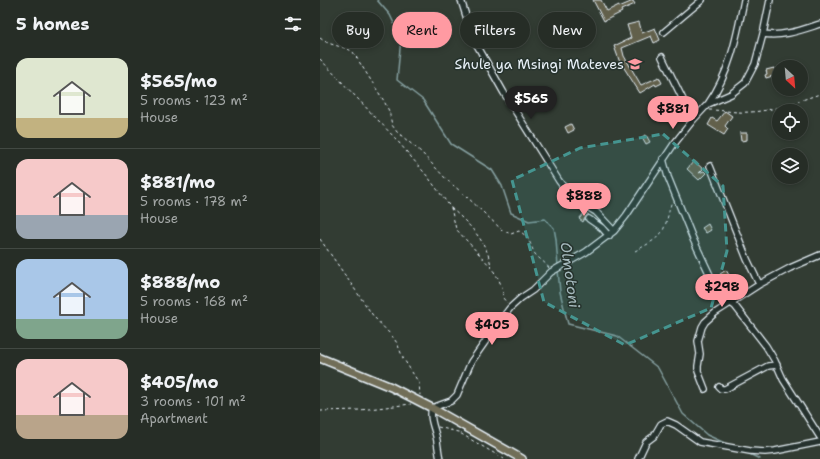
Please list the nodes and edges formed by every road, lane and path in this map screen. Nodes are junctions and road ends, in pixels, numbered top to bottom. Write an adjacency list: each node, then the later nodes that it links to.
1 (461, 0): 20 (street)
2 (702, 0): 6 (street)
3 (744, 0): 12 (street)
4 (770, 0): 7 (street)
5 (820, 24): 7 (street)
6 (664, 32)
7 (763, 34): 12 (street)
8 (320, 38): 26 (path)
9 (662, 57): 14 (street)
10 (320, 59): 18 (path)
11 (820, 94): 13 (path)
12 (708, 104): 13 (street)
13 (703, 110): 14 (street)
14 (693, 120): 15 (street)
15 (663, 159): 17 (street); 20 (street)
16 (710, 166): 27 (street)
17 (675, 195): 23 (path); 28 (street)
18 (451, 208): 25 (path); 25 (path)
19 (589, 219): 21 (street)
20 (614, 231): 21 (street)
21 (609, 236): 26 (street)
22 (320, 239): 34 (path)
23 (635, 251)
24 (820, 255): 27 (street)
25 (491, 267): 29 (path)
26 (551, 272): 29 (street)
27 (759, 284): 28 (street)
28 (731, 303): 31 (street); 33 (street)
29 (510, 308): 35 (street)
30 (320, 358): 34 (main road)
31 (777, 365): 32 (street); 38 (street)
32 (719, 387)
33 (705, 389)
34 (419, 401): 35 (main road); 36 (path)
35 (432, 408): 37 (street); 42 (main road)
36 (320, 411)
37 (434, 426): 40 (street); 41 (path)
38 (820, 437)
39 (820, 442): 43 (street)
40 (440, 459)
41 (504, 459)
42 (522, 459)
43 (638, 459)

